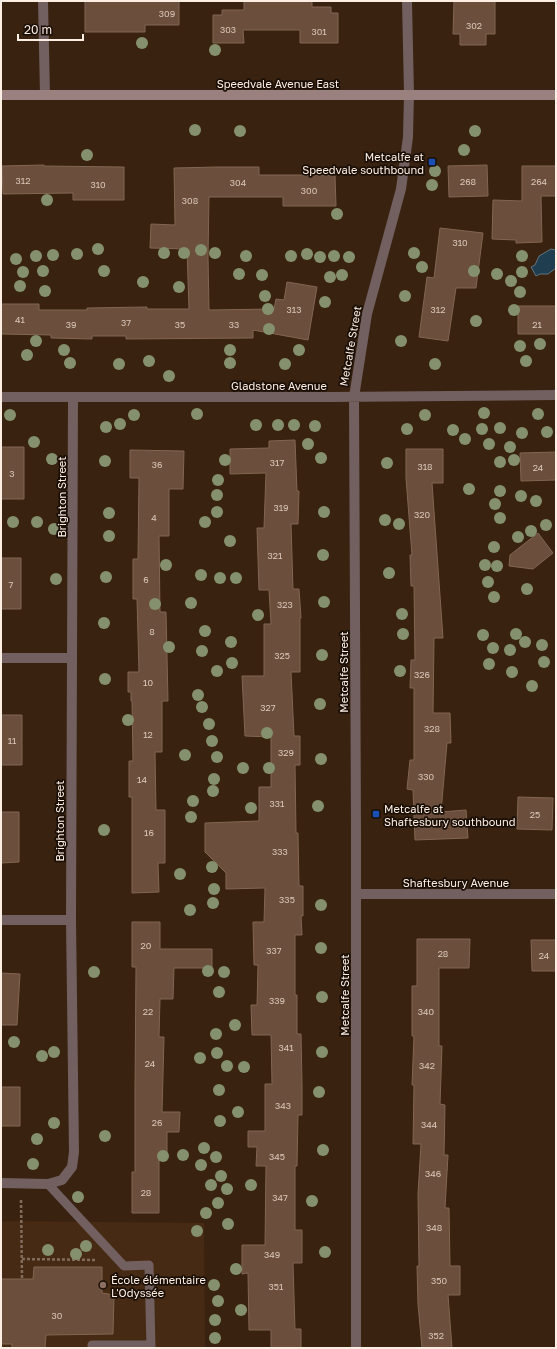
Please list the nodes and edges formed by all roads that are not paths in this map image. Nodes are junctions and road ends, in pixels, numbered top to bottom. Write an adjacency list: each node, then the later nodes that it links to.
1 (43, 1): 5 (street)
2 (407, 1): 3 (street, Metcalfe Street)
3 (409, 94): 5 (main road, Speedvale Avenue East); 6 (main road, Speedvale Avenue East); 10 (street, Metcalfe Street)
4 (1, 95): 5 (main road, Speedvale Avenue East)
5 (45, 95)
6 (556, 95)
7 (556, 395): 10 (street, Gladstone Avenue)
8 (1, 397): 9 (street, Gladstone Avenue)
9 (73, 397): 10 (street, Gladstone Avenue); 12 (street, Brighton Street)
10 (354, 397): 13 (street, Metcalfe Street)
11 (1, 658): 12 (street)
12 (72, 658): 16 (street, Brighton Street)
13 (357, 894): 14 (street, Shaftesbury Avenue); 21 (street, Metcalfe Street)
14 (556, 894)
15 (1, 920): 16 (street)
16 (71, 920): 18 (street, Brighton Street)
17 (1, 1183): 18 (street, Brighton Street)
18 (48, 1184): 19 (lane)
19 (151, 1346): 20 (lane)
20 (92, 1348)
21 (356, 1348)

